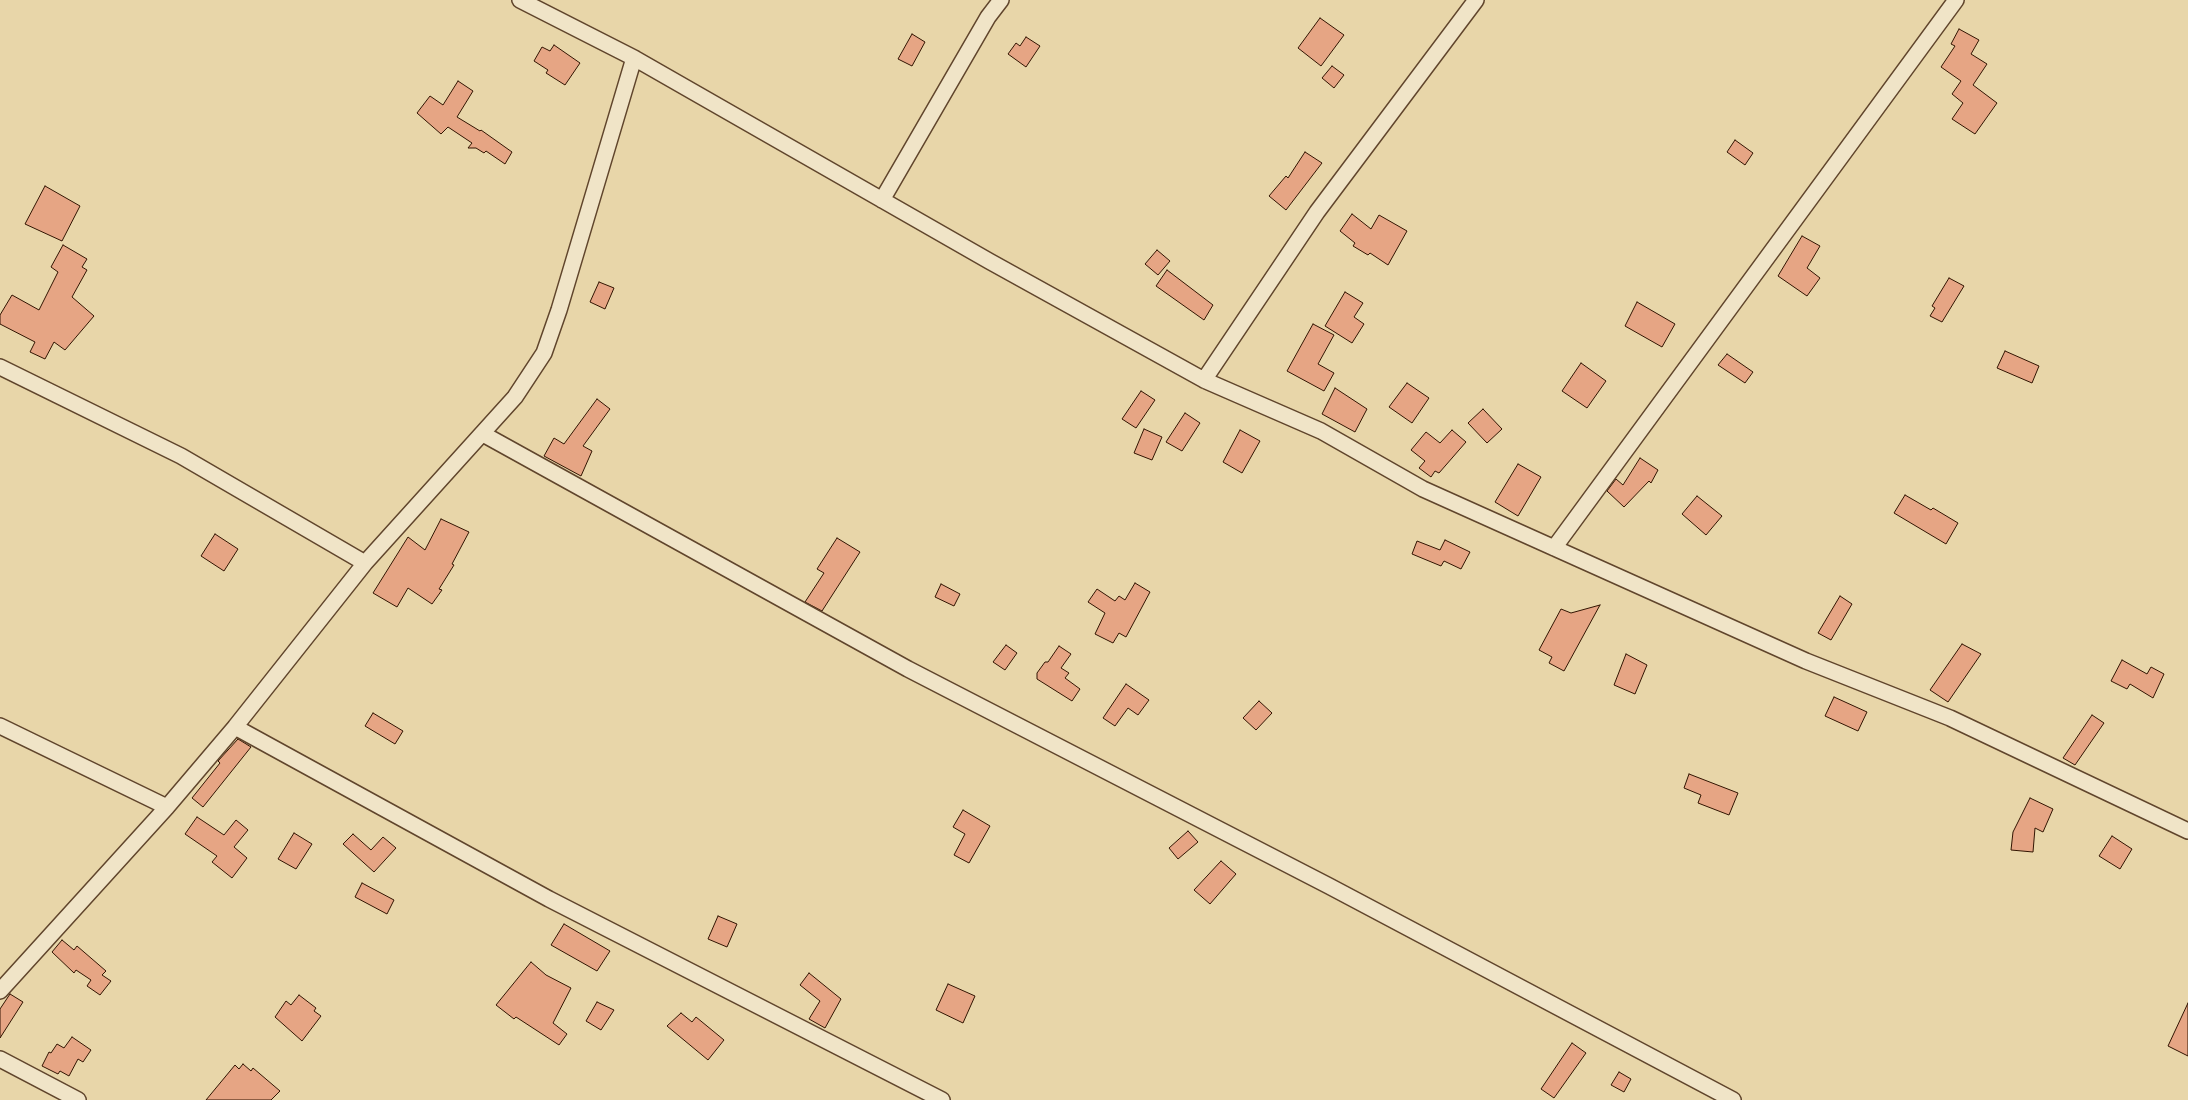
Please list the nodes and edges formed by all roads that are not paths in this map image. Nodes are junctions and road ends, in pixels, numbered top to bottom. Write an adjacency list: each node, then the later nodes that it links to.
1 (520, 0): 5 (street)
2 (1000, 0): 7 (street)
3 (1476, 0): 9 (street)
4 (1956, 0): 11 (street)
5 (544, 5): 6 (street)
6 (634, 58): 7 (street); 10 (street)
7 (882, 200): 9 (street)
8 (0, 368): 12 (street)
9 (1204, 380): 11 (street)
10 (483, 434): 12 (street); 21 (street)
11 (1554, 548): 16 (street)
12 (365, 563): 14 (street)
13 (0, 726): 15 (street)
14 (235, 727): 15 (street); 20 (street)
15 (167, 807): 17 (street)
16 (2188, 831)
17 (0, 991)
18 (0, 1059): 19 (street)
19 (78, 1100)
20 (942, 1100)
21 (1734, 1100)

